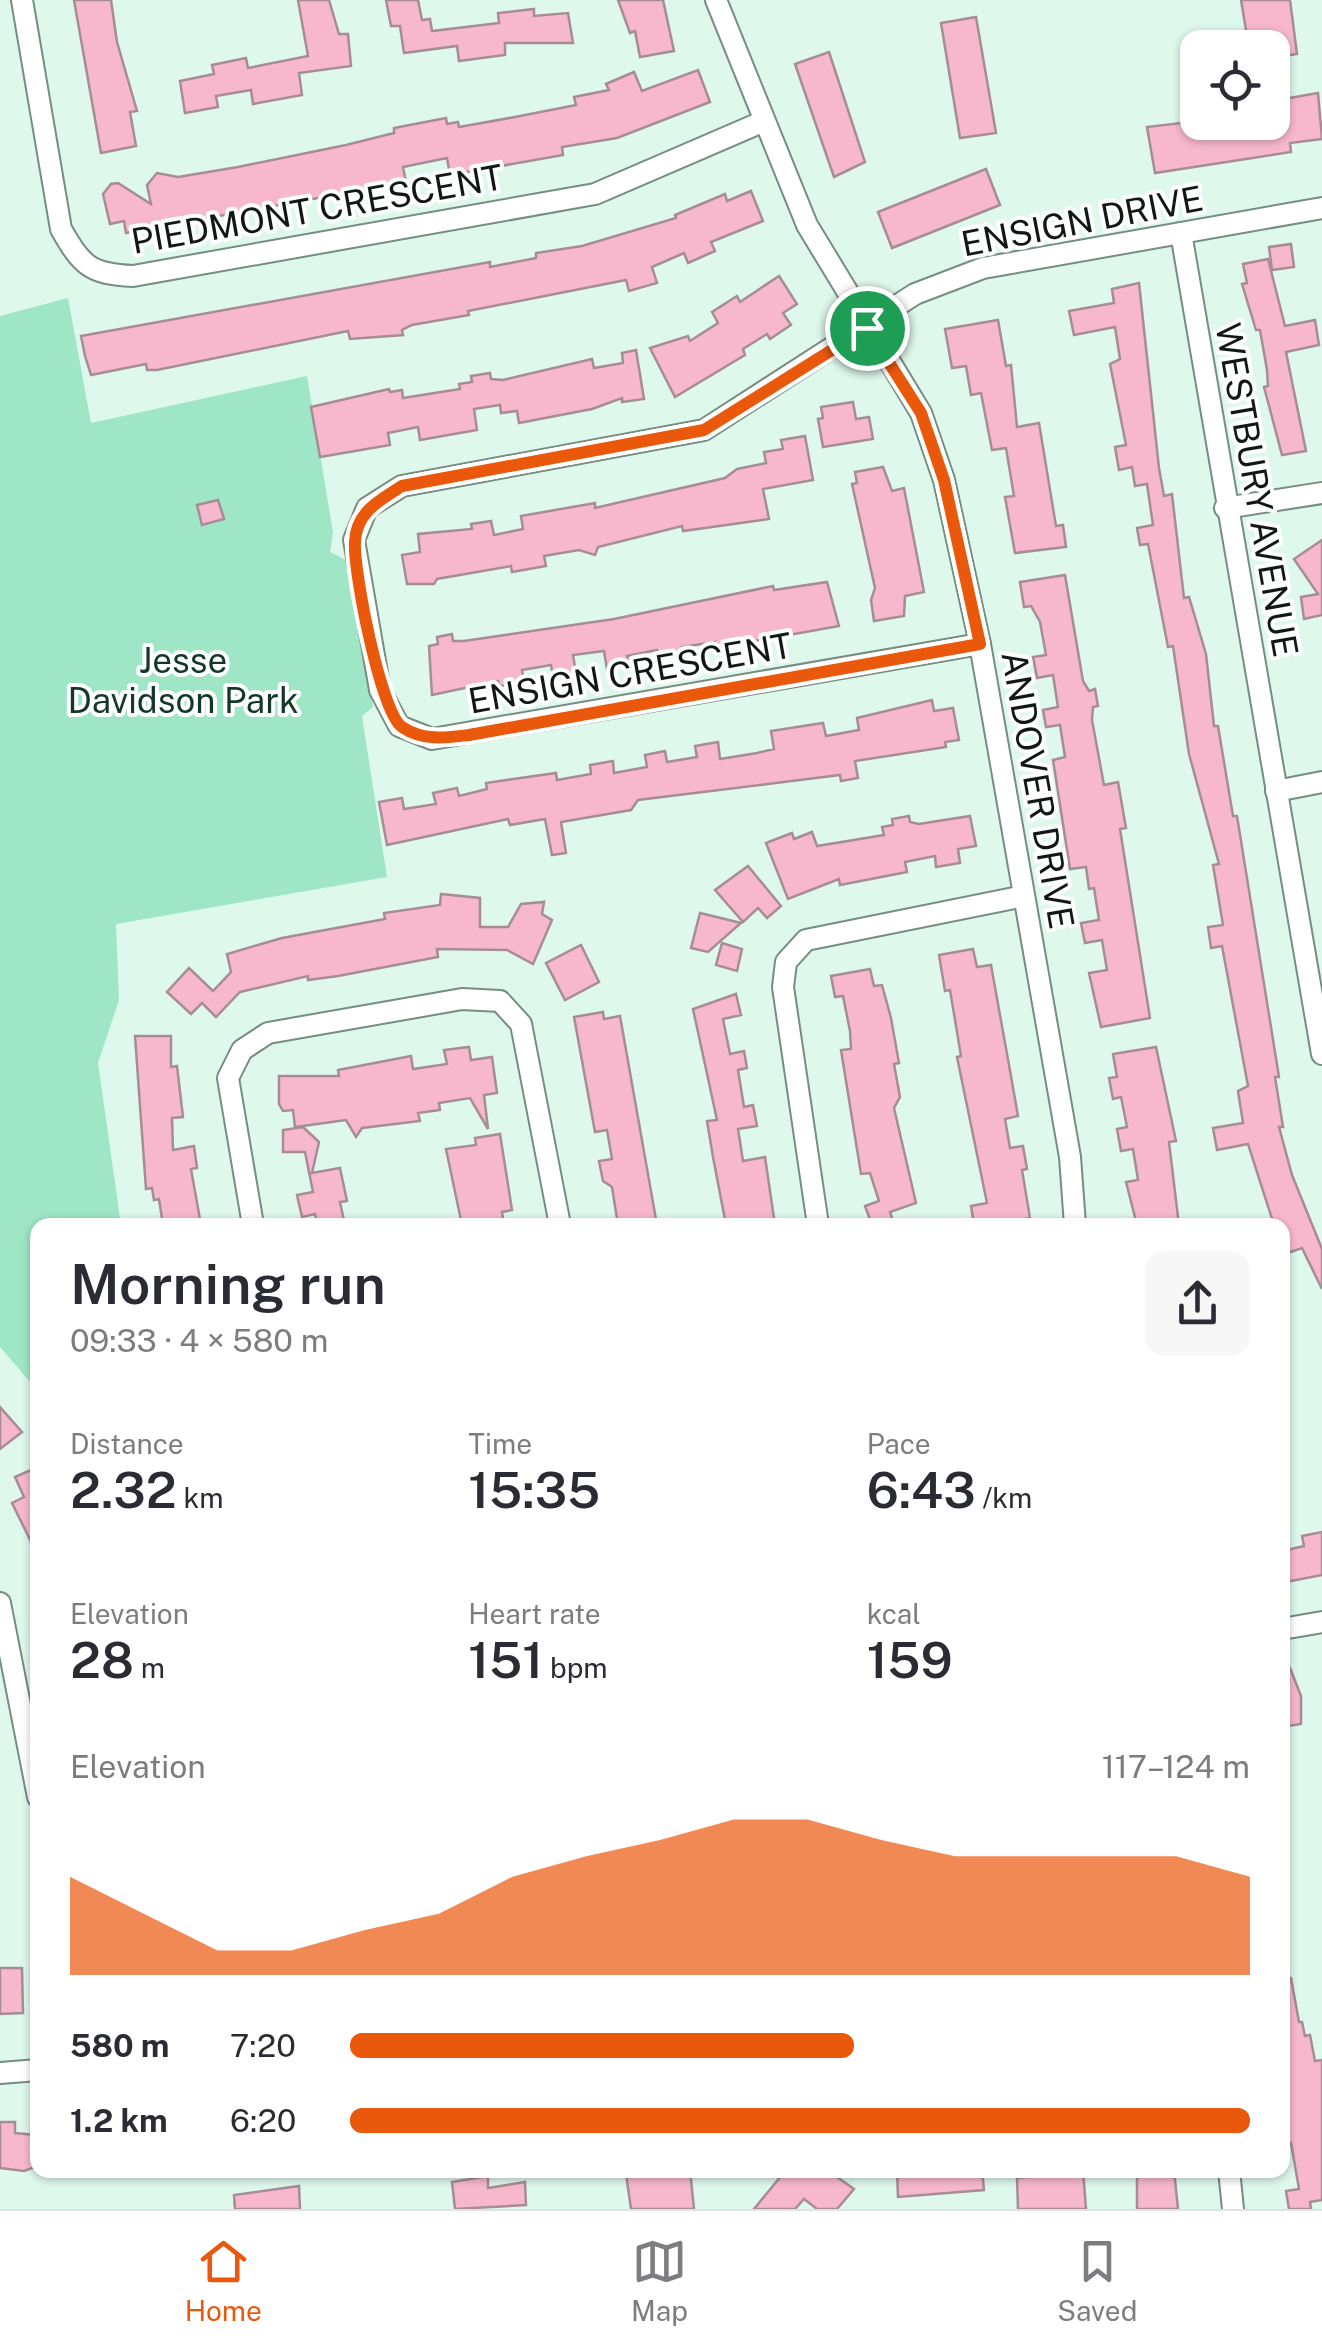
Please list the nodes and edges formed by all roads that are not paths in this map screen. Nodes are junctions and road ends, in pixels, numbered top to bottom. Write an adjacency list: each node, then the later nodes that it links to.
1 (22, 0): 3 (street, PIEDMONT CRESCENT)
2 (716, 0): 3 (street, ANDOVER DRIVE)
3 (762, 122): 6 (street, ANDOVER DRIVE)
4 (1322, 208): 5 (street, ENSIGN DRIVE)
5 (1181, 233): 6 (street, ENSIGN DRIVE); 8 (street, WESTBURY AVENUE)
6 (867, 328): 9 (street, ANDOVER DRIVE); 9 (street, ENSIGN CRESCENT)
7 (1322, 494): 8 (street)
8 (1225, 508): 11 (street, WESTBURY AVENUE)
9 (980, 644): 12 (street, ANDOVER DRIVE)
10 (1322, 782): 11 (street)
11 (1276, 791): 13 (street, WESTBURY AVENUE)
12 (1024, 896): 16 (street); 17 (street, ANDOVER DRIVE)
13 (1322, 1054)
14 (252, 1218): 15 (street)
15 (559, 1218)
16 (817, 1218)
17 (1074, 1218)
18 (0, 1603): 21 (street)
19 (1322, 1622): 20 (street)
20 (1290, 1628)
21 (30, 1756)
22 (30, 2071): 23 (street)
23 (0, 2073)
24 (1230, 2178): 25 (street)
25 (1233, 2209)

